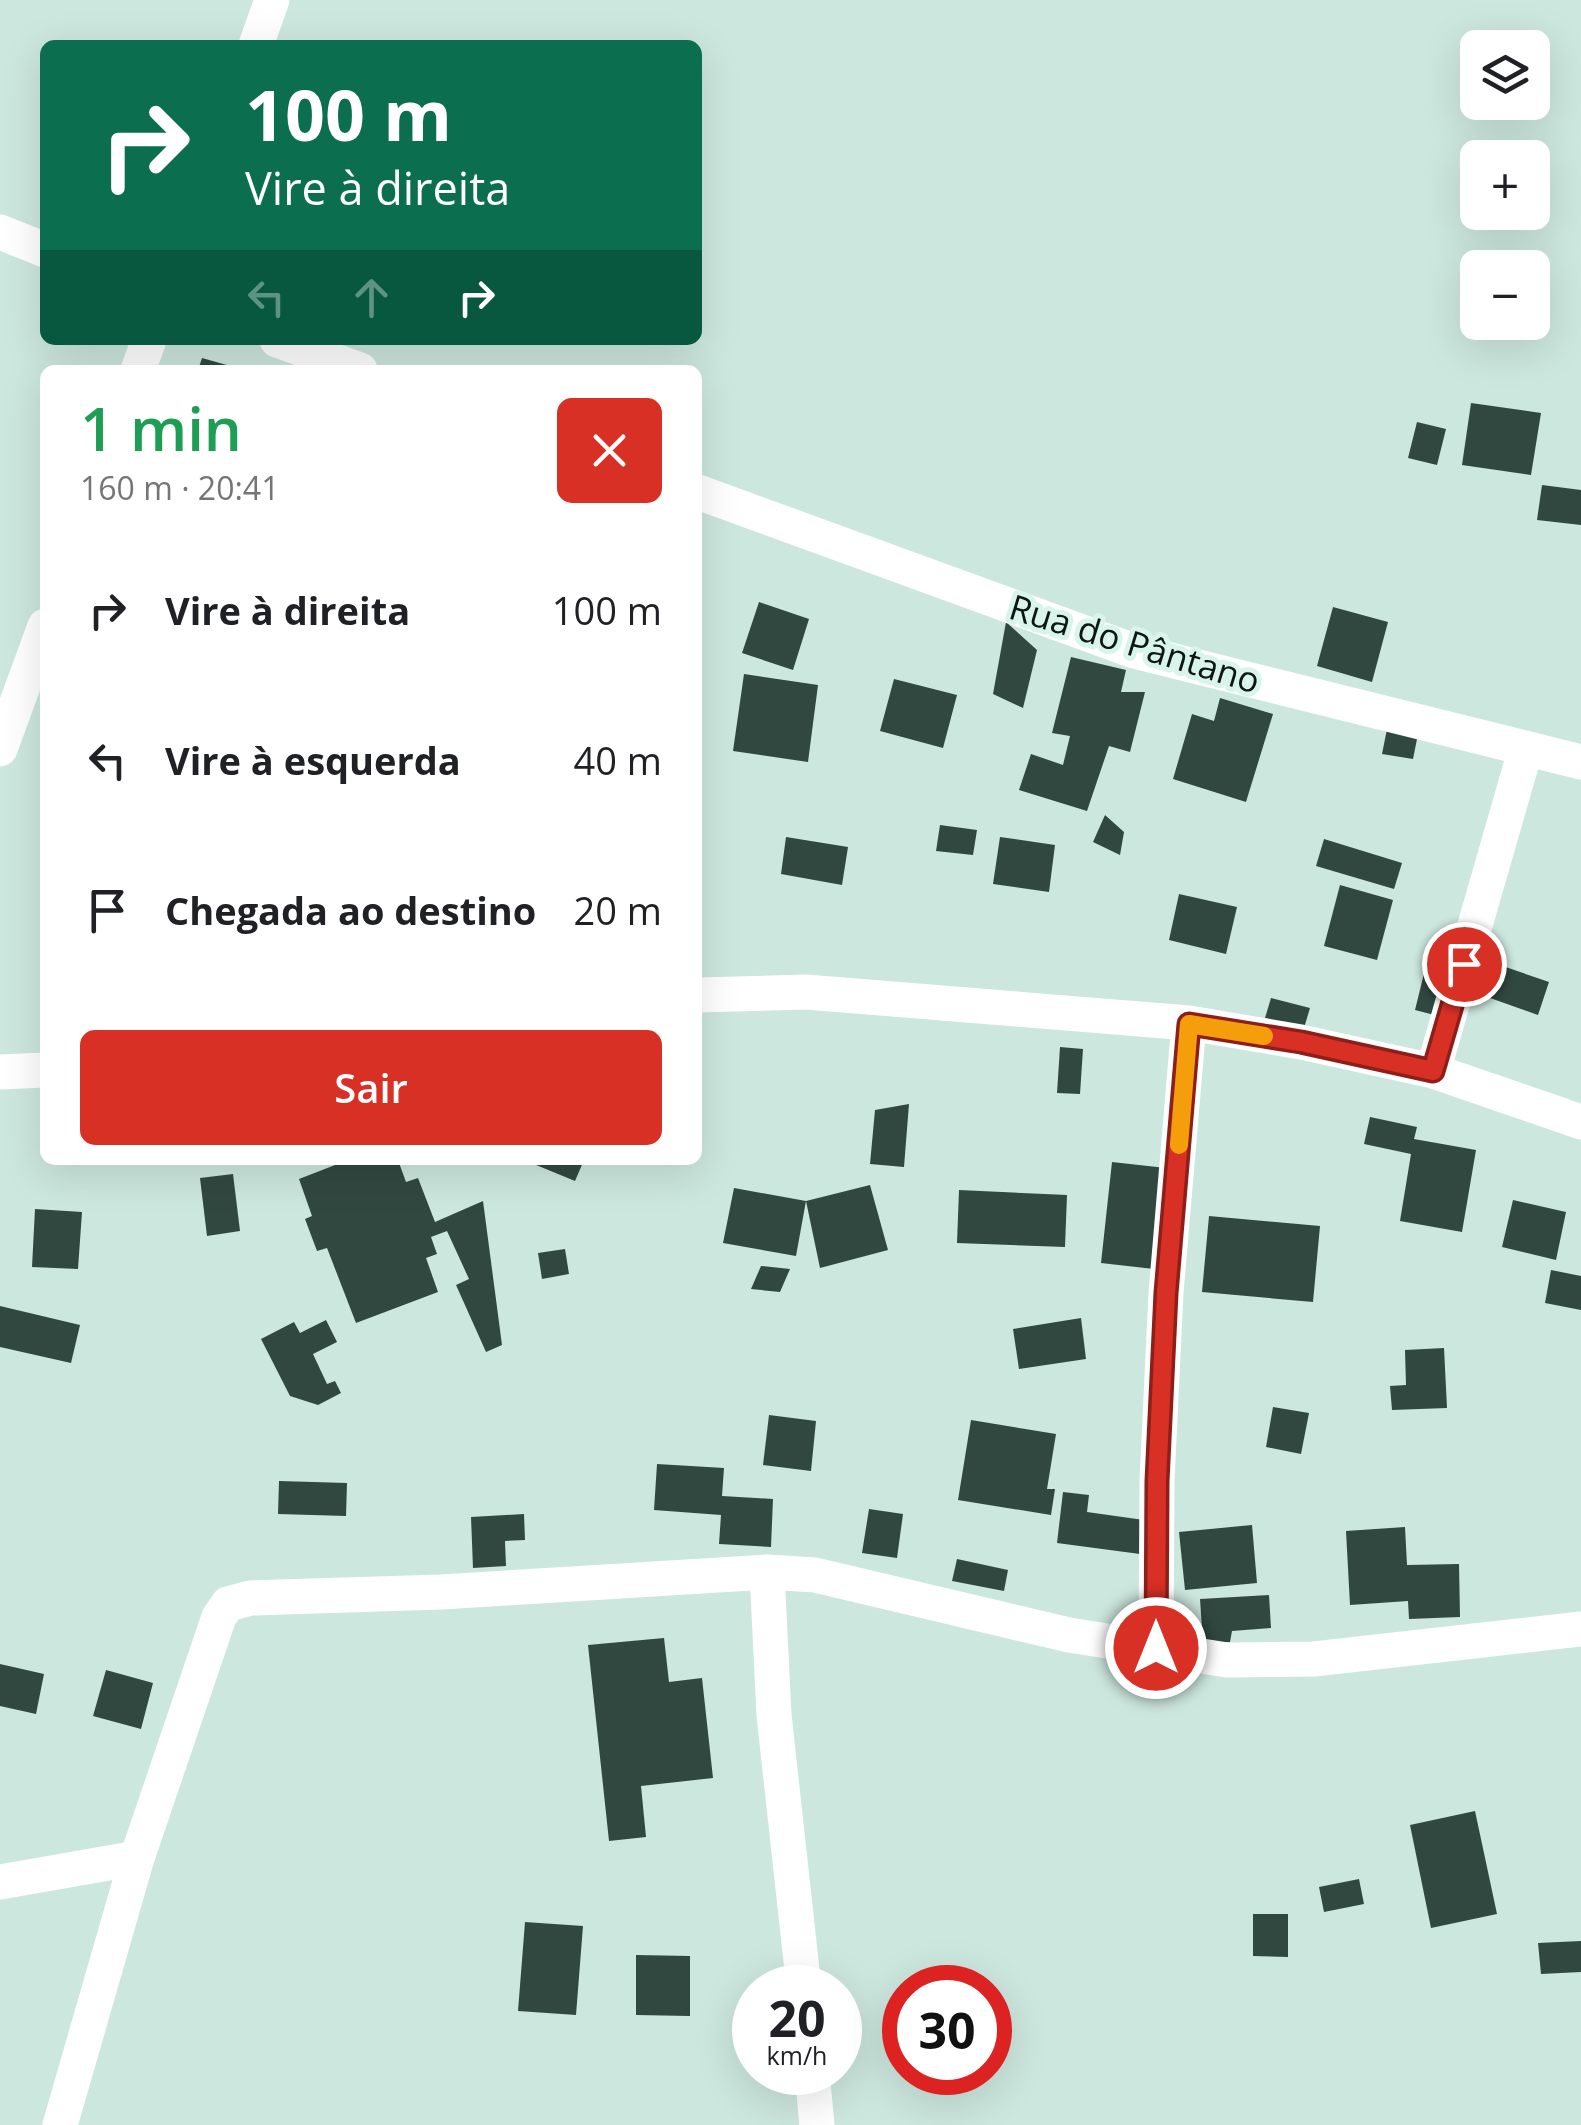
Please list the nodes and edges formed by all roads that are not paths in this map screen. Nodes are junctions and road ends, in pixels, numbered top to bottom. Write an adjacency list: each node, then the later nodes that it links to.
1 (272, 0): 2 (street)
2 (258, 40)
3 (0, 232): 4 (street)
4 (40, 248)
5 (291, 345): 6 (street)
6 (346, 365)
7 (702, 493): 10 (street, Rua do Pântano)
8 (40, 635): 9 (street)
9 (11, 686): 11 (street)
10 (1526, 748): 12 (street, Rua do Pântano); 16 (street)
11 (0, 749)
12 (1581, 762)
13 (702, 995): 14 (street)
14 (1189, 1024): 16 (street); 21 (street)
15 (40, 1070): 17 (street)
16 (1433, 1071): 18 (street)
17 (0, 1072)
18 (1581, 1122)
19 (767, 1572): 21 (street); 22 (street); 24 (street)
20 (1581, 1629): 21 (street)
21 (1156, 1648)
22 (137, 1858): 23 (street); 26 (street)
23 (0, 1882)
24 (801, 1965)
25 (814, 2095): 27 (street)
26 (60, 2125)
27 (817, 2125)

